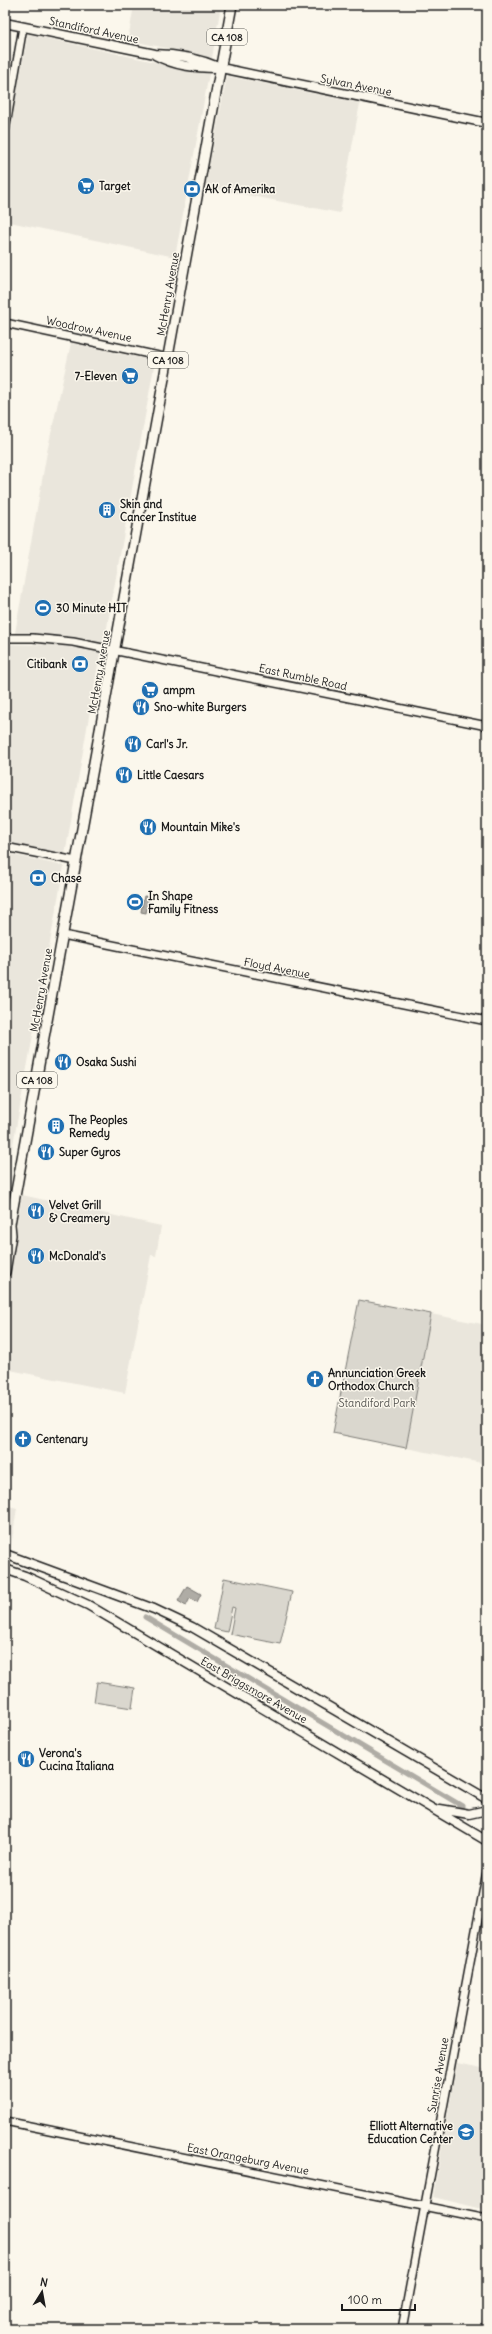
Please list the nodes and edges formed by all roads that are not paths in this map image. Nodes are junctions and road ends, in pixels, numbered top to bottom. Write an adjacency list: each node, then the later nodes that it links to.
1 (232, 5): 4 (main road, McHenry Avenue / CA 108)
2 (5, 23): 3 (main road, Standiford Avenue)
3 (23, 27): 4 (main road, Standiford Avenue); 6 (street)
4 (221, 68): 5 (main road, Sylvan Avenue); 8 (main road, McHenry Avenue / CA 108)
5 (487, 123)
6 (5, 131)
7 (5, 323): 8 (street, Woodrow Avenue)
8 (168, 358): 10 (main road, McHenry Avenue / CA 108)
9 (5, 638): 10 (street, East Rumble Road)
10 (115, 651): 11 (street, East Rumble Road); 13 (main road, McHenry Avenue / CA 108)
11 (487, 726)
12 (5, 847): 13 (street)
13 (76, 861): 14 (main road, McHenry Avenue / CA 108)
14 (63, 935): 15 (street, Floyd Avenue); 16 (main road, McHenry Avenue / CA 108)
15 (487, 1021)
16 (7, 1226): 17 (main road, McHenry Avenue / CA 108)
17 (5, 1272)
18 (5, 1554): 21 (main road)
19 (5, 1569): 20 (main road, East Briggsmore Avenue)
20 (416, 1798): 22 (main road); 23 (main road, East Briggsmore Avenue)
21 (487, 1799)
22 (487, 1810)
23 (487, 1840)
24 (487, 1871): 26 (street, Sunrise Avenue)
25 (5, 2121): 26 (street, East Orangeburg Avenue)
26 (425, 2206): 27 (street, East Orangeburg Avenue); 28 (street, Sunrise Avenue)
27 (487, 2219)
28 (402, 2329)

